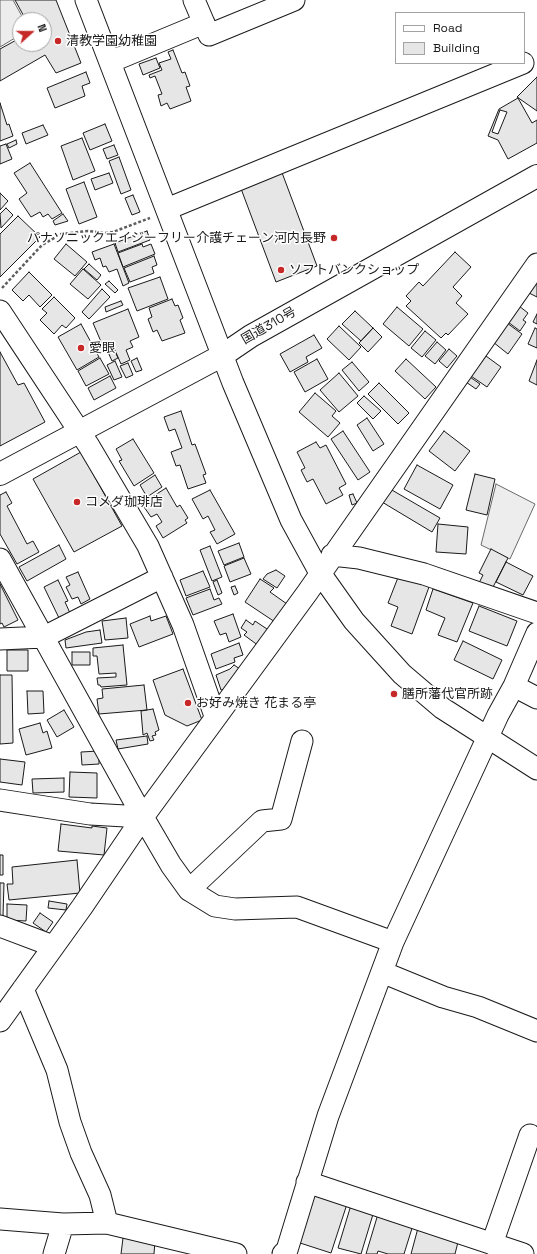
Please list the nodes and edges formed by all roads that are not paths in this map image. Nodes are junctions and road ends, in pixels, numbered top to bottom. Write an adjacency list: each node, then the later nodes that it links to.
1 (86, 0): 6 (street)
2 (194, 0): 4 (street)
3 (294, 0): 4 (street)
4 (204, 23): 6 (street)
5 (537, 57): 7 (street)
6 (110, 62): 10 (street)
7 (525, 62)
8 (521, 64): 10 (street)
9 (537, 176): 13 (highway, 国道310号)
10 (160, 213): 13 (street)
11 (537, 264): 16 (street)
12 (1, 314): 14 (street)
13 (223, 355): 14 (highway, 国道310号); 18 (street)
14 (78, 432): 15 (highway, 国道310号); 19 (street)
15 (0, 474)
16 (332, 555): 18 (street); 20 (street)
17 (0, 559): 22 (street)
18 (320, 573): 26 (street); 27 (street)
19 (162, 577): 22 (street); 26 (street)
20 (537, 612)
21 (537, 633): 24 (street)
22 (44, 637): 23 (street); 31 (street)
23 (0, 639)
24 (514, 686): 25 (street); 27 (street)
25 (537, 698)
26 (215, 716): 31 (street)
27 (488, 739): 29 (street); 34 (street)
28 (302, 741): 32 (street)
29 (537, 769)
30 (0, 800): 31 (street)
31 (143, 817): 32 (street); 35 (street)
32 (189, 890): 34 (street)
33 (0, 926): 35 (street)
34 (393, 942): 36 (street)
35 (53, 946): 37 (street)
36 (382, 972): 39 (street); 41 (street)
37 (23, 989): 38 (street); 43 (street)
38 (0, 1021)
39 (537, 1031)
40 (530, 1135): 45 (street)
41 (307, 1182): 45 (street); 48 (street)
42 (0, 1219): 44 (street)
43 (107, 1223): 44 (street); 47 (street)
44 (63, 1224): 46 (street)
45 (492, 1244): 49 (street)
46 (54, 1254)
47 (236, 1254)
48 (283, 1254)
49 (523, 1254)

